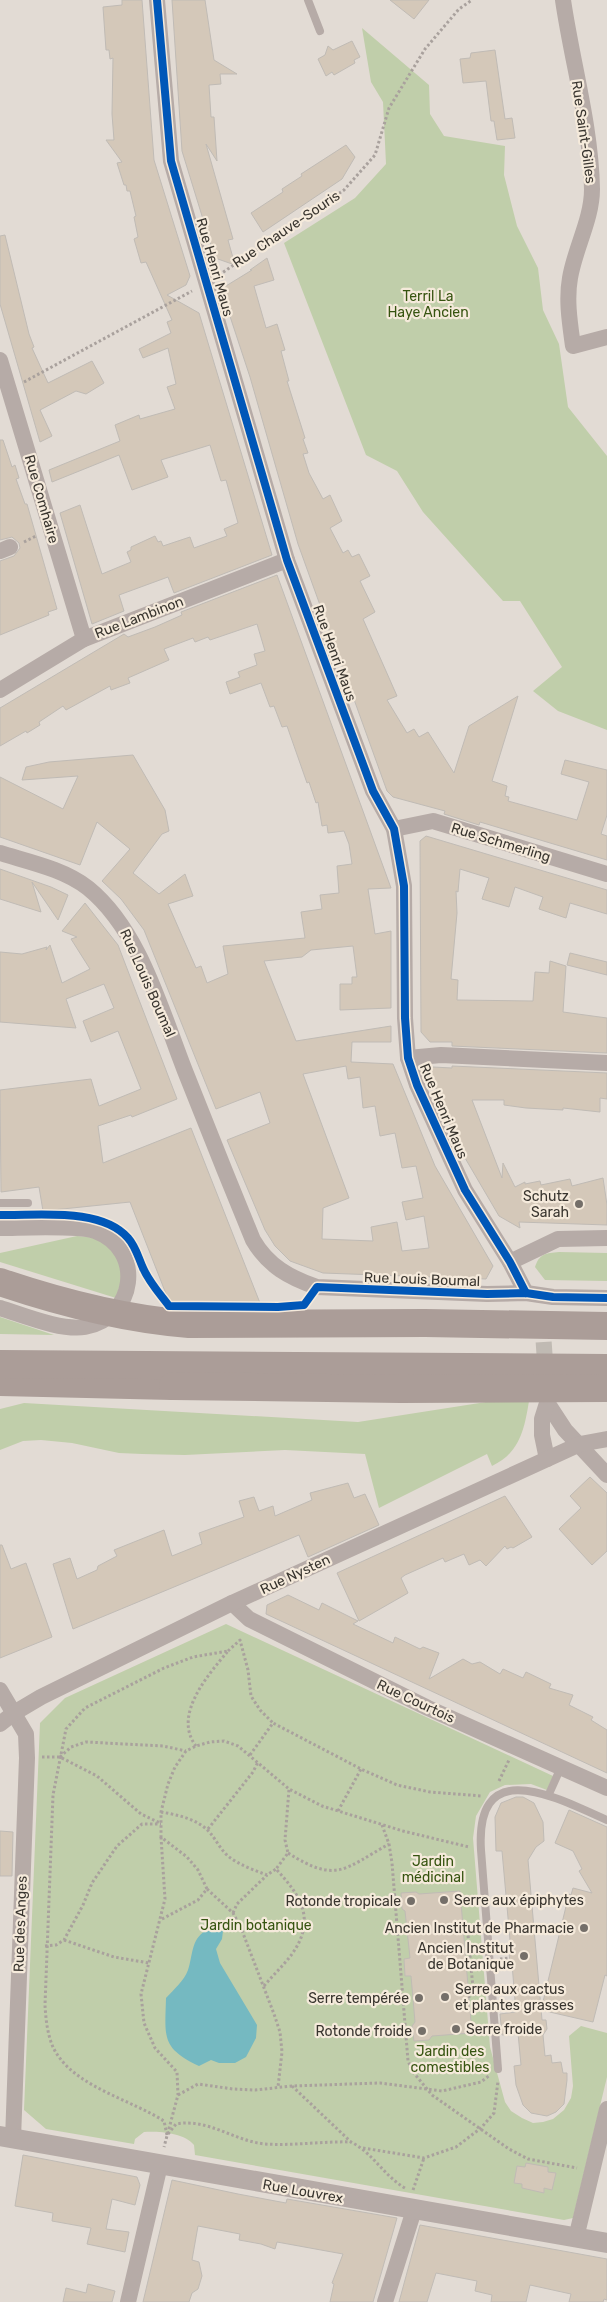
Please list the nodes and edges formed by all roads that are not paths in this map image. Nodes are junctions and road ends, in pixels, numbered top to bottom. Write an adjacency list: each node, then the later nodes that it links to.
1 (157, 0): 8 (street, Rue Henri Maus)
2 (308, 0): 4 (lane)
3 (563, 0): 5 (street, Rue Saint-Gilles)
4 (320, 31)
5 (607, 337)
6 (0, 360): 7 (street, Rue Comhaire)
7 (4, 393): 9 (street, Rue Comhaire)
8 (287, 560): 9 (street, Rue Lambinon); 11 (street, Rue Henri Maus)
9 (84, 639): 10 (street, Rue Lambinon)
10 (0, 690)
11 (394, 829): 13 (street, Rue Schmerling); 14 (street, Rue Henri Maus)
12 (0, 853): 24 (street, Rue Louis Boumal)
13 (607, 874)
14 (408, 1058): 15 (street); 22 (street, Rue Henri Maus)
15 (607, 1063)
16 (0, 1203): 17 (lane)
17 (28, 1203)
18 (0, 1228): 19 (street)
19 (24, 1228): 20 (lane); 26 (street)
20 (0, 1236)
21 (607, 1238): 22 (street)
22 (510, 1262): 24 (street, Rue Henri Maus)
23 (0, 1282): 28 (highway, bridge)
24 (533, 1294): 25 (street, Rue Louis Boumal); 27 (street, Rue Henri Maus)
25 (607, 1298)
26 (0, 1308)
27 (542, 1314)
28 (607, 1326)
29 (0, 1345): 30 (highway)
30 (607, 1349)
31 (0, 1364): 32 (highway, bridge)
32 (607, 1368)
33 (0, 1382): 34 (highway)
34 (100, 1386): 35 (highway, bridge); 36 (highway)
35 (607, 1388)
36 (0, 1396)
37 (607, 1438): 38 (street, Rue Nysten)
38 (580, 1444): 39 (street, Rue Nysten); 39 (street); 40 (street)
39 (547, 1459): 41 (street, Rue Nysten)
40 (607, 1475)
41 (232, 1603): 43 (street, Rue Nysten); 45 (street, Rue Courtois)
42 (0, 1690): 43 (street, Rue des Anges)
43 (14, 1713): 44 (street, Rue Nysten); 51 (street, Rue des Anges)
44 (0, 1724)
45 (561, 1767): 46 (street, Rue Courtois); 47 (lane)
46 (607, 1788)
47 (549, 1794): 48 (lane); 49 (lane)
48 (607, 1820)
49 (498, 2069)
50 (607, 2109): 54 (street)
51 (6, 2137): 52 (street, Rue Louvrex)
52 (160, 2165): 53 (street, Rue Louvrex); 56 (street)
53 (414, 2210): 54 (street, Rue Louvrex); 57 (street)
54 (576, 2238): 55 (street, Rue Louvrex)
55 (607, 2243)
56 (128, 2302)
57 (385, 2302)

